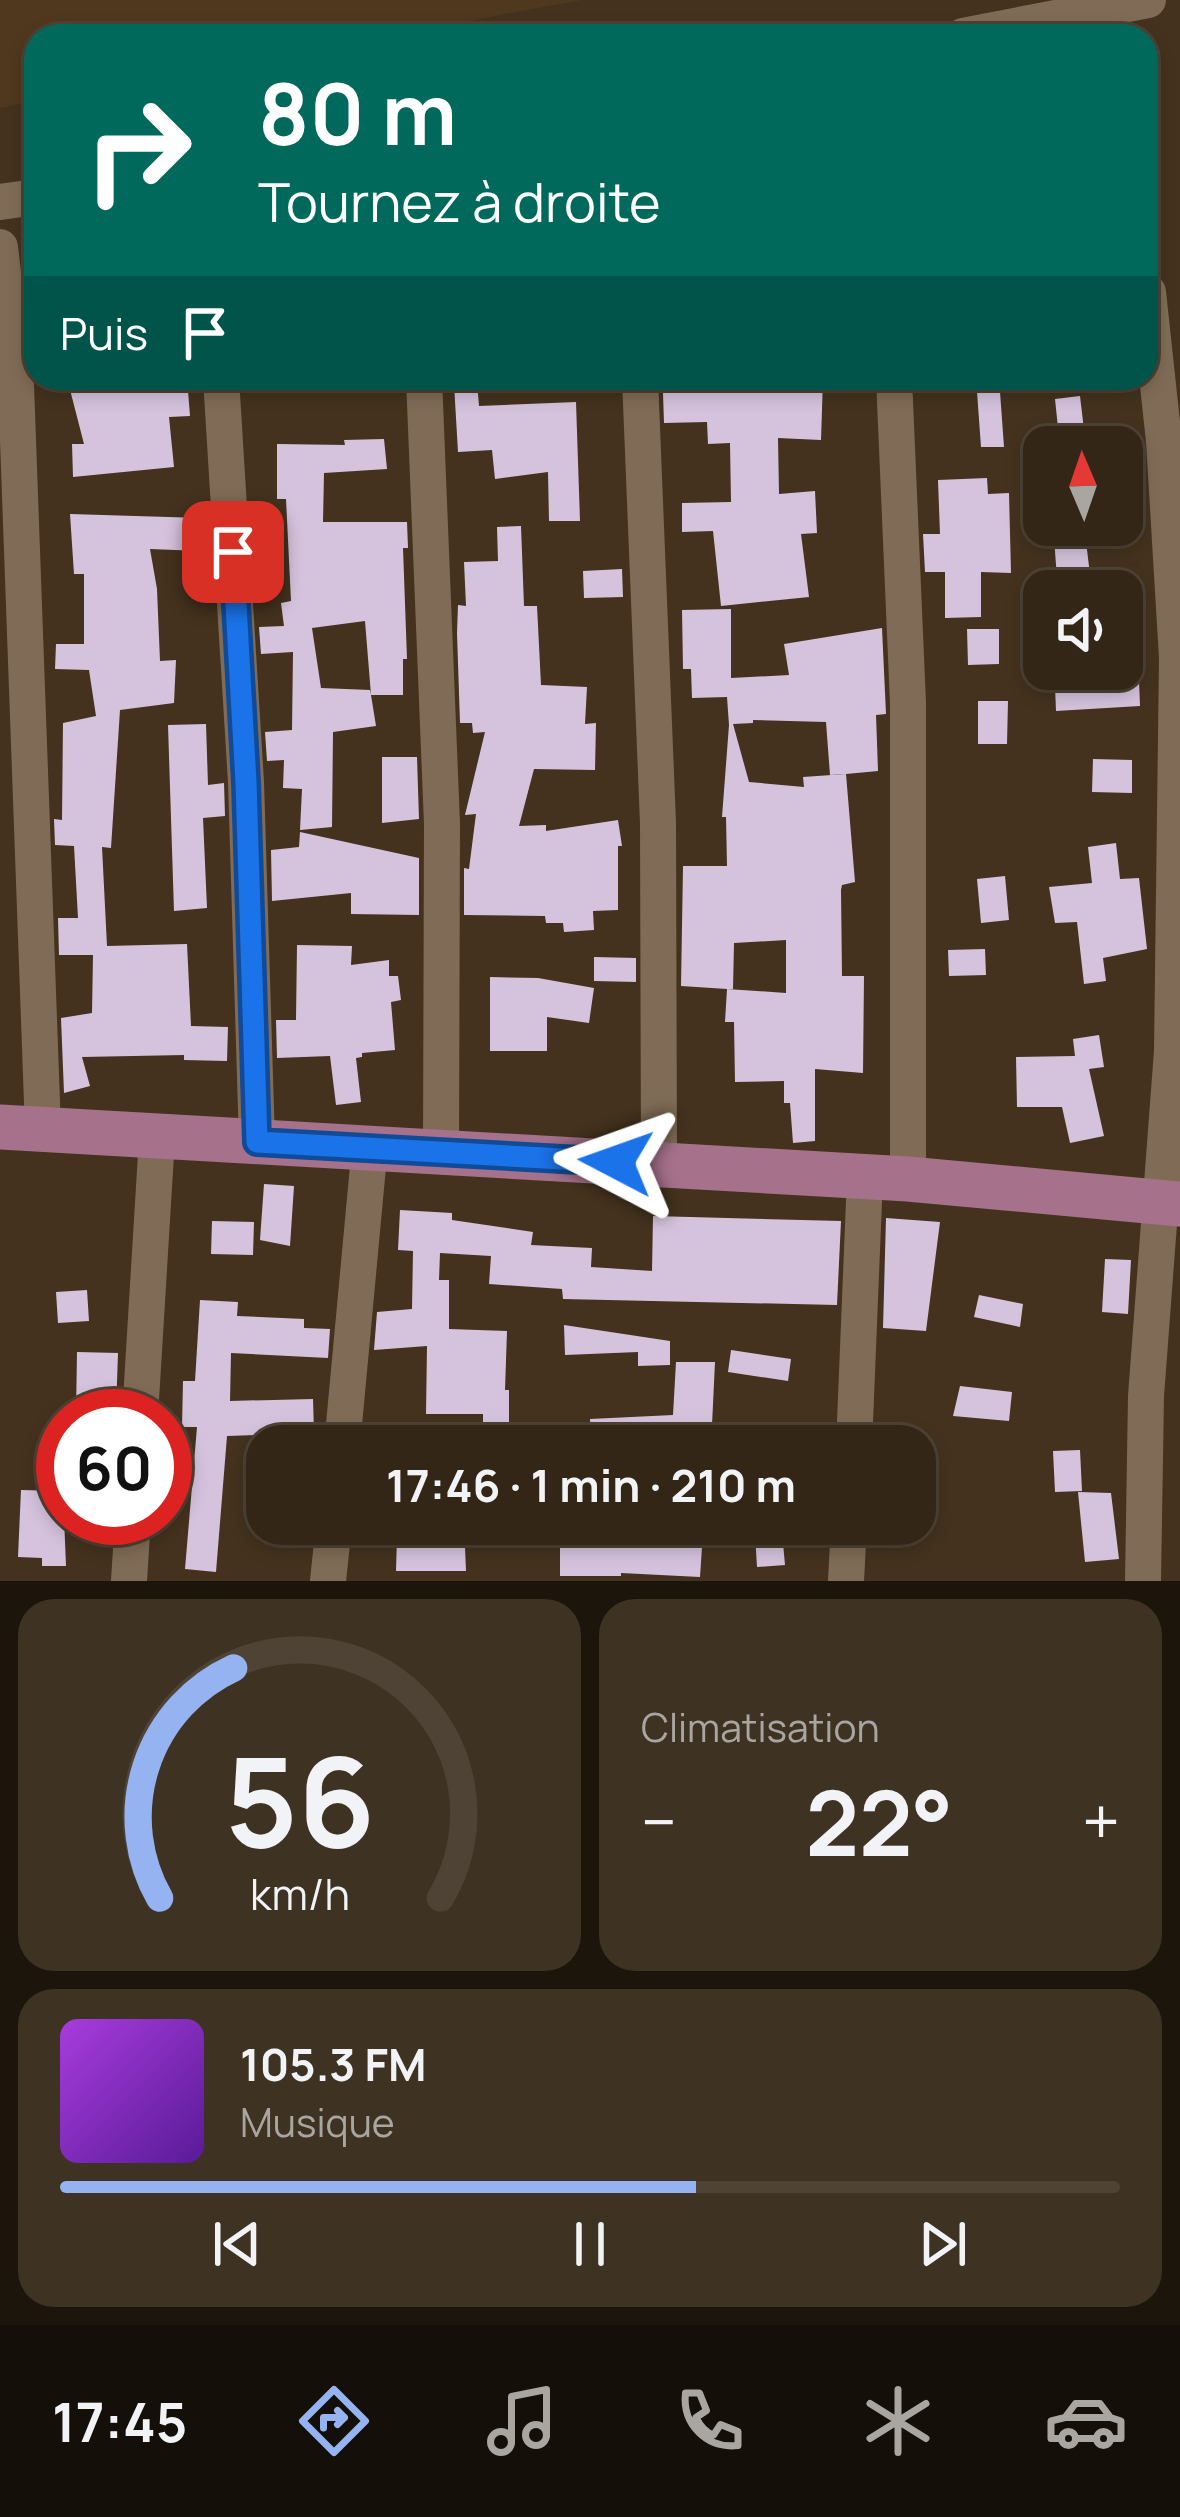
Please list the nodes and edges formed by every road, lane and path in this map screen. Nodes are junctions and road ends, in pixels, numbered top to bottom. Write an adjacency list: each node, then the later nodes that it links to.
1 (1148, 0): 2 (street)
2 (983, 22)
3 (0, 247): 10 (street)
4 (1158, 291): 9 (street)
5 (222, 390): 12 (street)
6 (424, 390): 14 (street)
7 (640, 390): 15 (street)
8 (894, 390): 16 (street)
9 (1175, 549): 17 (street)
10 (22, 1128): 11 (main road)
11 (157, 1138): 12 (main road); 18 (street)
12 (257, 1142): 13 (main road)
13 (370, 1145): 14 (main road); 19 (street)
14 (441, 1152): 15 (main road)
15 (659, 1165): 16 (main road)
16 (886, 1178): 17 (main road); 20 (street)
17 (1171, 1203): 27 (street)
18 (142, 1389)
19 (344, 1425)
20 (857, 1425)
21 (131, 1545): 24 (street)
22 (332, 1545): 25 (street)
23 (849, 1545): 26 (street)
24 (129, 1581)
25 (328, 1581)
26 (846, 1581)
27 (1143, 1581)

